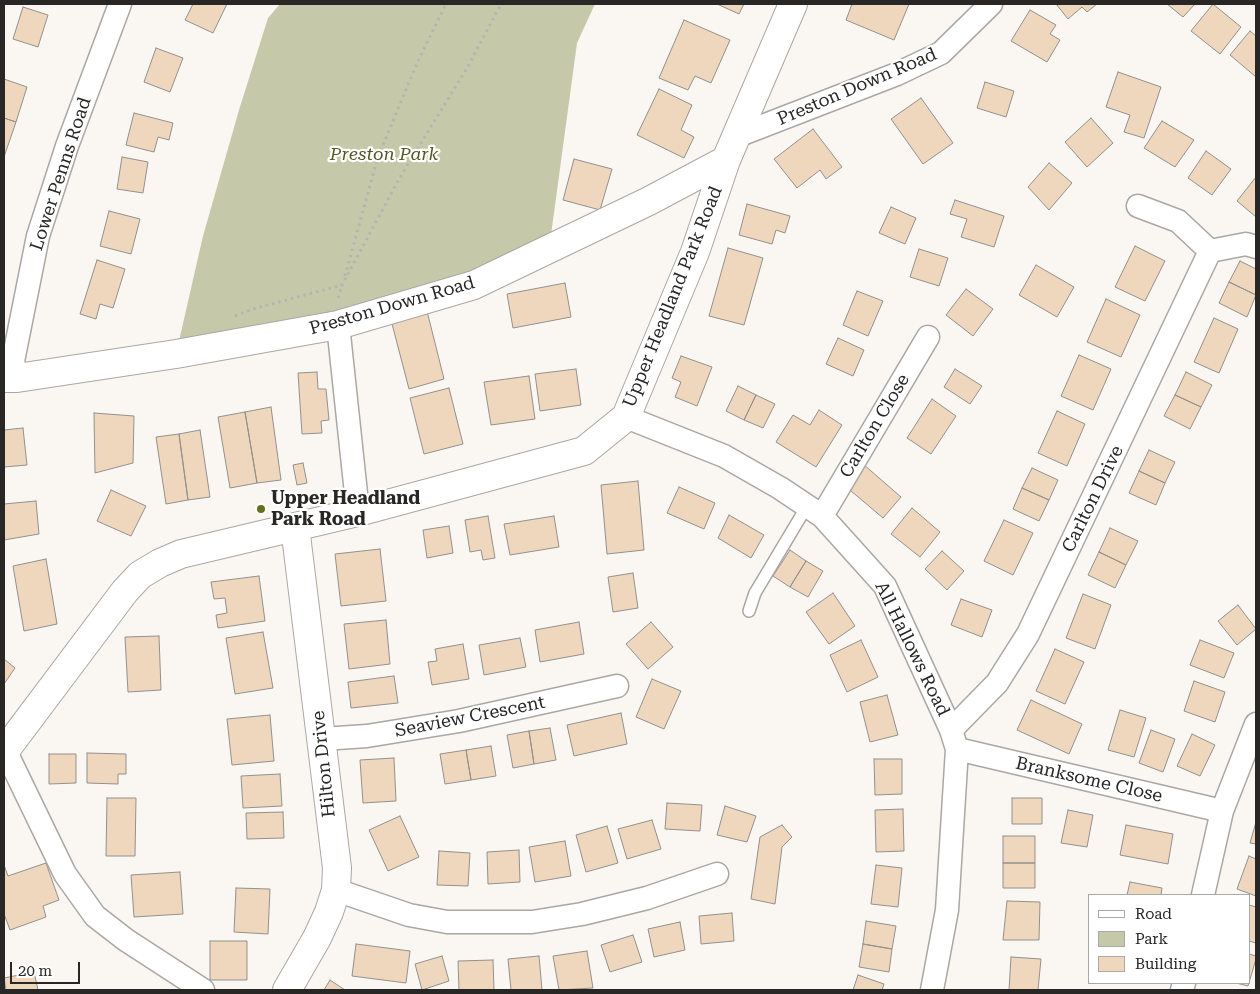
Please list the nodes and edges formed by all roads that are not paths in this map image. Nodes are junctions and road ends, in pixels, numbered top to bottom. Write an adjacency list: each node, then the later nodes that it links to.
1 (120, 4): 10 (street, Lower Penns Road)
2 (793, 4): 4 (street, Upper Headland Park Road)
3 (991, 4): 4 (street, Preston Down Road)
4 (731, 148): 8 (street, Preston Down Road); 11 (street, Upper Headland Park Road)
5 (1138, 206): 7 (street)
6 (1256, 247): 7 (street)
7 (1210, 251): 19 (street, Carlton Drive)
8 (338, 325): 10 (street, Preston Down Road); 13 (street)
9 (928, 337): 12 (street, Carlton Close)
10 (10, 378)
11 (626, 417): 12 (street, All Hallows Road); 13 (street, Upper Headland Park Road)
12 (815, 511): 15 (lane); 19 (street, All Hallows Road)
13 (358, 512): 14 (street, Upper Headland Park Road)
14 (295, 526): 18 (street, Hilton Drive); 20 (street, Upper Headland Park Road)
15 (749, 611)
16 (617, 686): 18 (street, Seaview Crescent)
17 (1256, 724): 21 (street)
18 (322, 739): 23 (street, Hilton Drive)
19 (954, 740): 21 (street, Branksome Close); 27 (street, All Hallows Road)
20 (4, 750): 25 (street)
21 (1222, 811): 24 (street)
22 (716, 874): 23 (street)
23 (336, 890): 26 (street, Hilton Drive)
24 (1203, 894)
25 (203, 990)
26 (287, 990)
27 (932, 990)

